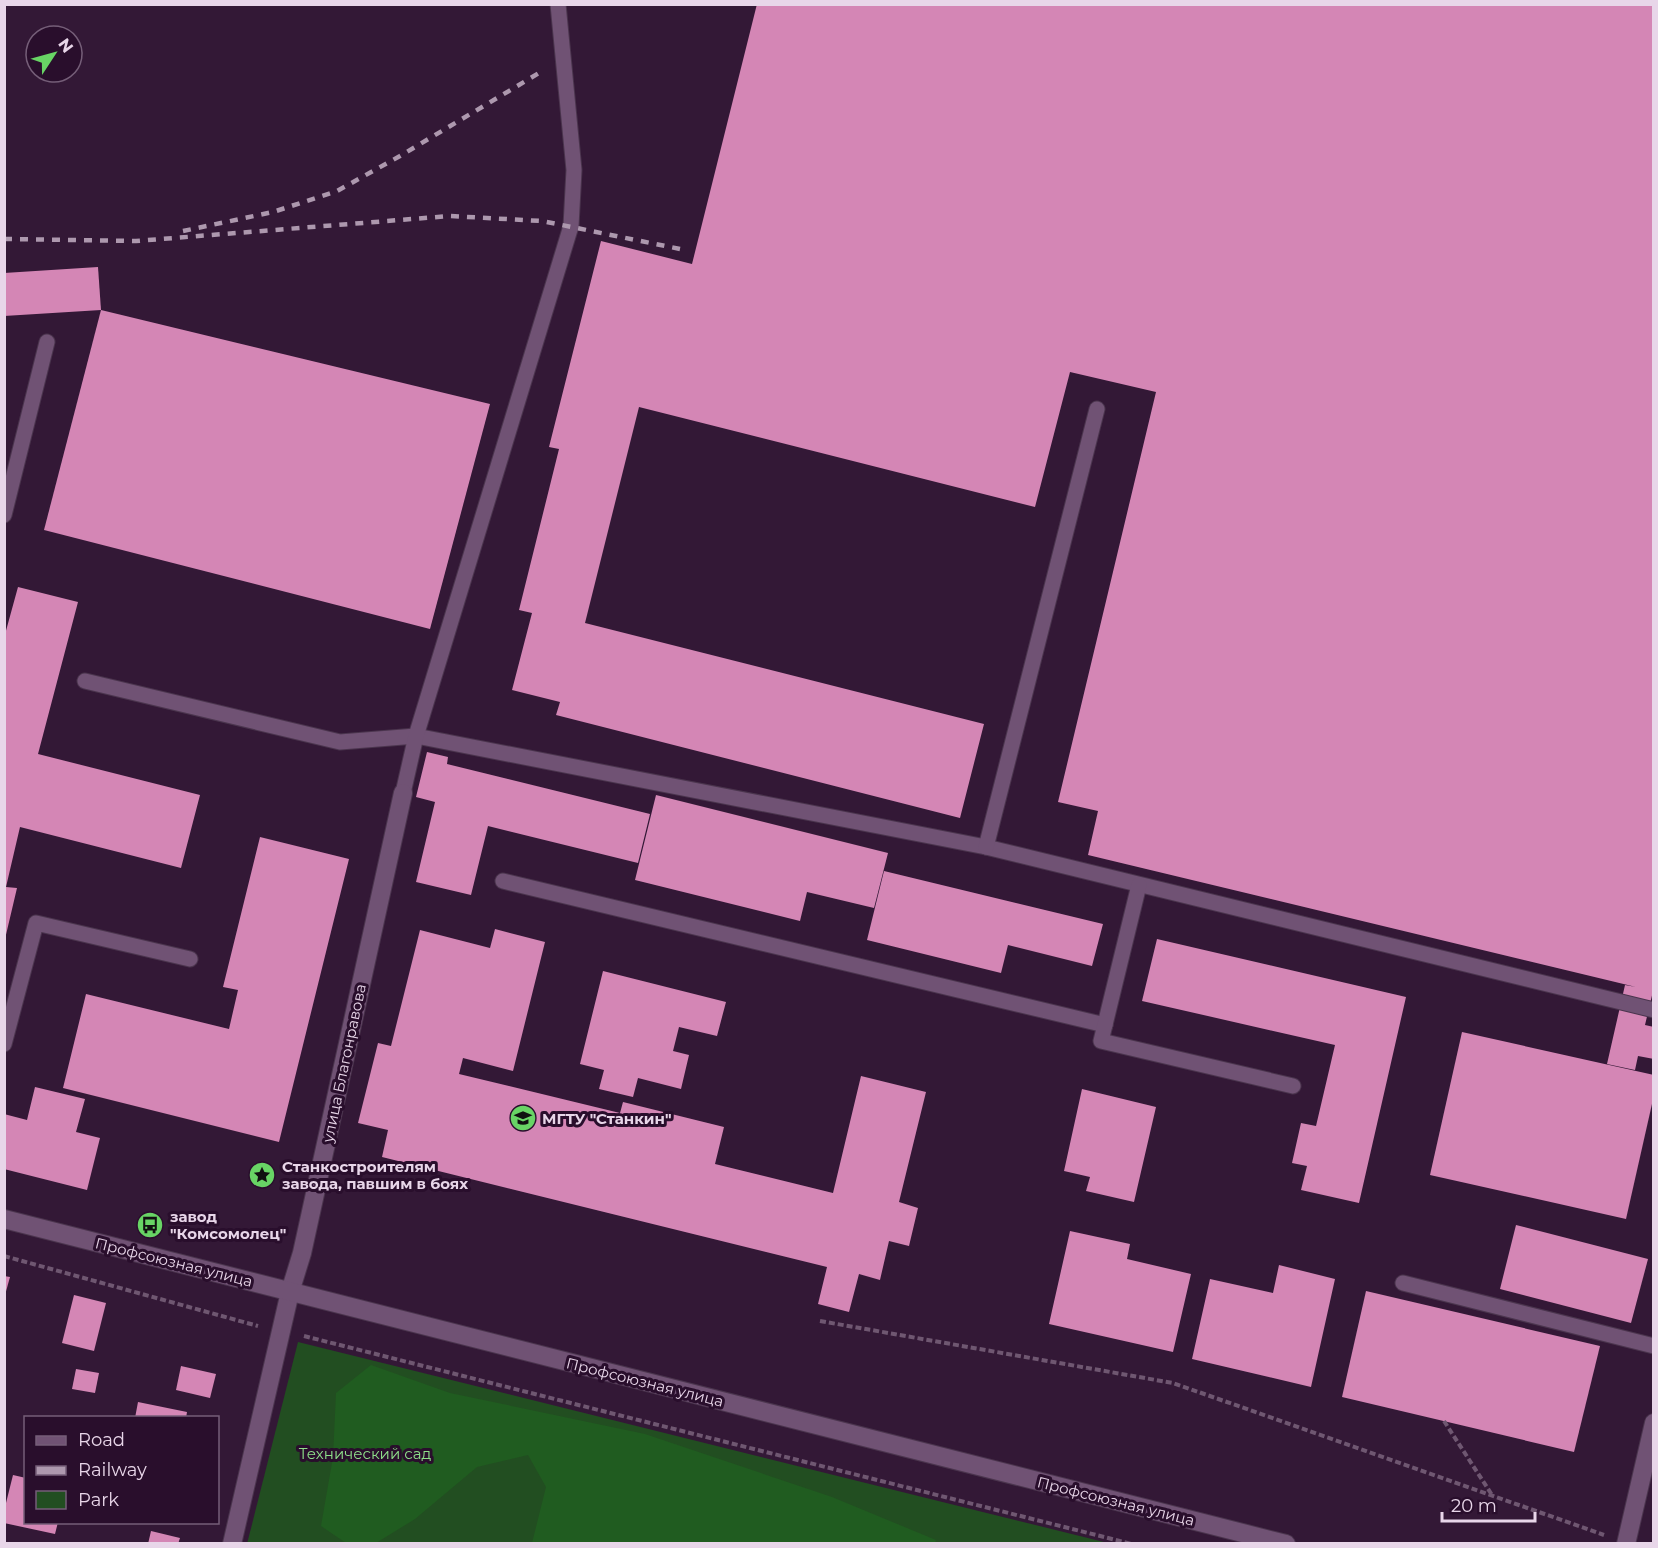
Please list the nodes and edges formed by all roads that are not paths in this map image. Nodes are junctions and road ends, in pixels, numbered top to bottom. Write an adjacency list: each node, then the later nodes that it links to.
1 (558, 4): 6 (lane)
2 (47, 342): 4 (lane)
3 (1097, 409): 8 (lane)
4 (4, 515)
5 (85, 681): 6 (lane)
6 (416, 736): 7 (lane); 8 (lane)
7 (403, 793): 18 (main road, улица Благонравова)
8 (986, 848): 10 (lane)
9 (502, 881): 13 (lane)
10 (1139, 885): 12 (lane); 13 (lane)
11 (190, 959): 14 (lane)
12 (1653, 1010)
13 (1105, 1025): 15 (lane)
14 (4, 1044)
15 (1293, 1086)
16 (4, 1219): 18 (main road, Профсоюзная улица)
17 (1403, 1283): 19 (lane)
18 (290, 1292): 22 (main road, улица Благонравова); 23 (main road, Профсоюзная улица)
19 (1653, 1346)
20 (1653, 1423): 21 (main road)
21 (1626, 1543)
22 (232, 1544)
23 (1286, 1544)

